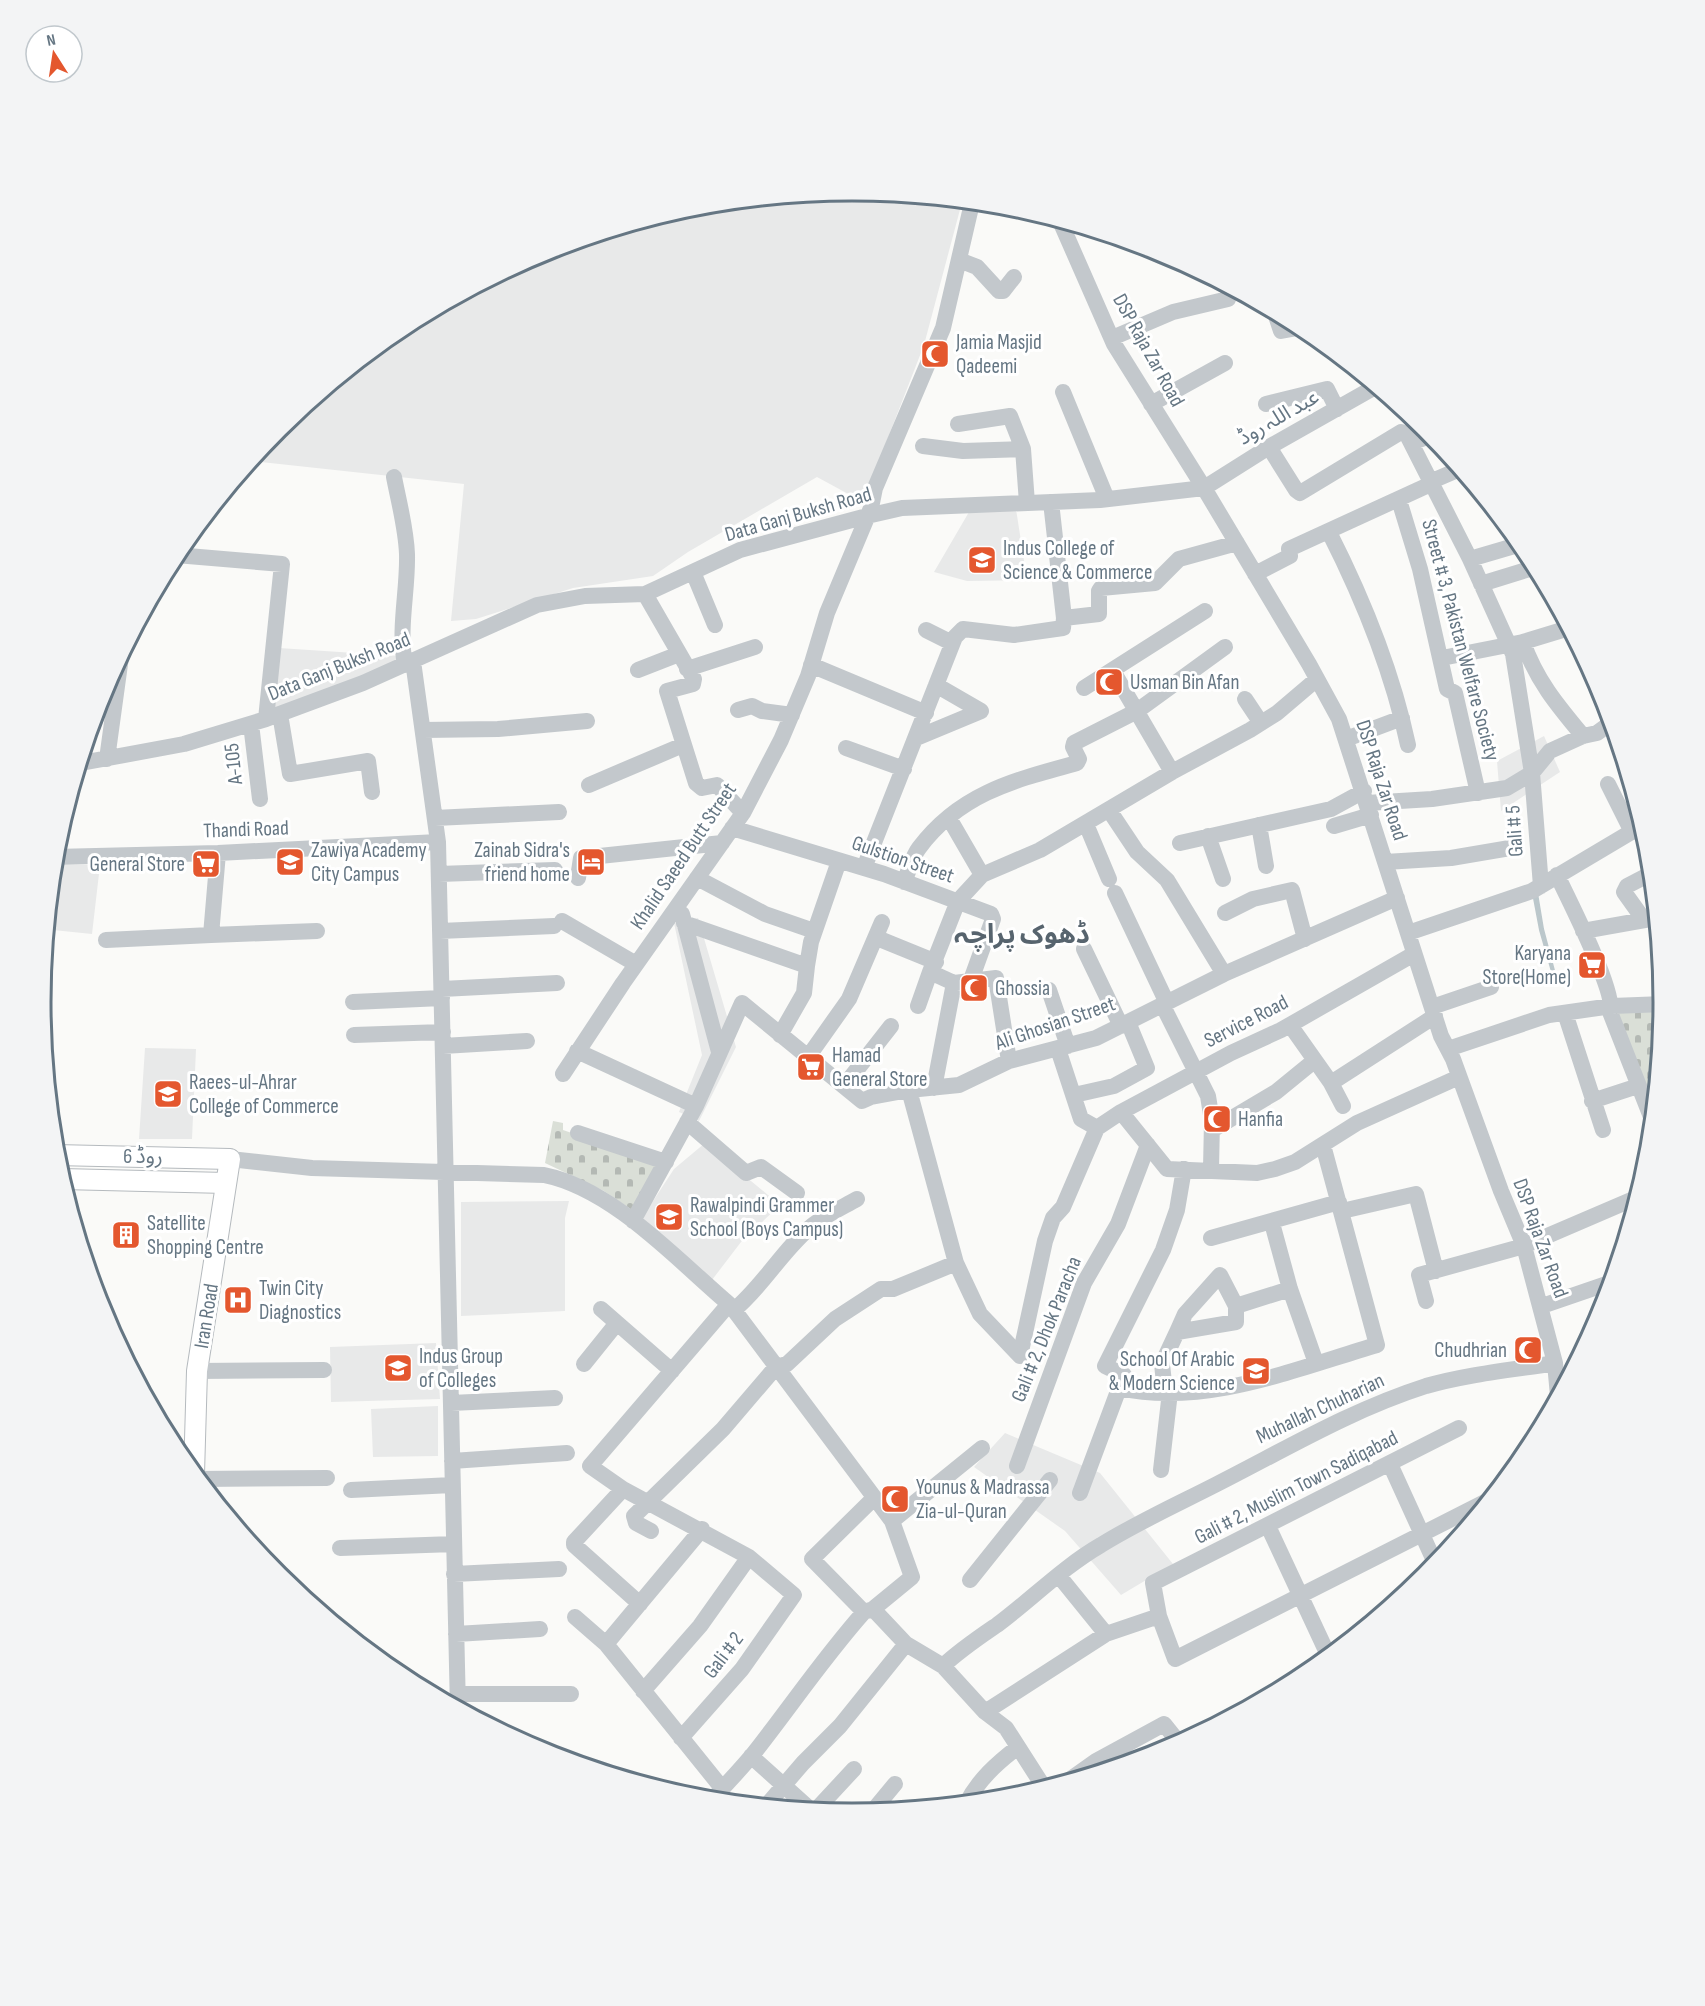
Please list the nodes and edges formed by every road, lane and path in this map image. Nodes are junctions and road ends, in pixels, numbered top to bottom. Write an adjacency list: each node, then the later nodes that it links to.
1 (970, 210): 3 (street, Khalid Saeed Butt Street)
2 (1064, 230): 6 (street, DSP Raja Zar Road)
3 (959, 260): 4 (street); 27 (street, Khalid Saeed Butt Street)
4 (1014, 277)
5 (1228, 295): 6 (street)
6 (1112, 339): 10 (street, DSP Raja Zar Road)
7 (1225, 363): 10 (street)
8 (1369, 390): 12 (street, عبد اللہ روڈ)
9 (1063, 392): 23 (street)
10 (1151, 404): 22 (street, DSP Raja Zar Road)
11 (1266, 404): 12 (street)
12 (1337, 409): 17 (street, عبد اللہ روڈ)
13 (958, 424): 18 (street)
14 (1422, 439): 15 (street)
15 (1411, 443): 17 (street); 21 (street)
16 (923, 446): 18 (street)
17 (1269, 447): 22 (street, عبد اللہ روڈ)
18 (1023, 449): 26 (street)
19 (1453, 473): 21 (street)
20 (394, 477): 49 (street)
21 (1433, 482): 24 (street); 32 (street)
22 (1204, 488): 23 (street, Data Ganj Buksh Road); 29 (street, DSP Raja Zar Road)
23 (1107, 500): 25 (street, Data Ganj Buksh Road)
24 (1399, 500): 28 (street); 47 (street, Street # 3, Pakistan Welfare Society)
25 (1051, 502): 26 (street, Data Ganj Buksh Road); 39 (street)
26 (1027, 503): 27 (street, Data Ganj Buksh Road)
27 (867, 516): 34 (street, Data Ganj Buksh Road); 50 (street, Khalid Saeed Butt Street)
28 (1329, 532): 35 (street); 63 (street)
29 (1237, 543): 35 (street, DSP Raja Zar Road); 39 (street)
30 (1511, 547): 32 (street)
31 (187, 556): 64 (street)
32 (1470, 559): 36 (street)
33 (1527, 570): 36 (street)
34 (693, 572): 37 (street, Data Ganj Buksh Road); 40 (street)
35 (1255, 574): 53 (street, DSP Raja Zar Road)
36 (1481, 584): 44 (street)
37 (645, 594): 48 (street); 49 (street, Data Ganj Buksh Road)
38 (1205, 611): 52 (street)
39 (1065, 618): 43 (street)
40 (716, 625)
41 (926, 630): 43 (street)
42 (1561, 630): 44 (street)
43 (952, 643): 54 (street)
44 (1516, 644): 47 (street); 69 (street); 79 (street, Gali # 5)
45 (755, 647): 48 (street)
46 (1225, 647): 60 (street)
47 (1442, 658): 83 (street, Street # 3, Pakistan Welfare Society)
48 (683, 662): 51 (street); 72 (street)
49 (409, 663): 64 (street, Data Ganj Buksh Road); 68 (street)
50 (811, 665): 61 (street); 62 (street, Khalid Saeed Butt Street)
51 (638, 670)
52 (1113, 671): 56 (street); 60 (street)
53 (1314, 681): 57 (street); 66 (street); 71 (street, DSP Raja Zar Road)
54 (936, 685): 61 (street); 70 (street)
55 (117, 686): 75 (street)
56 (1084, 688)
57 (1276, 697)
58 (1245, 699): 66 (street)
59 (738, 710): 62 (street)
60 (1137, 711): 78 (street); 90 (street)
61 (926, 713): 70 (street)
62 (792, 715): 88 (street, Khalid Saeed Butt Street)
63 (1402, 718): 71 (street); 73 (street)
64 (266, 719): 75 (street, Data Ganj Buksh Road); 82 (street); 84 (street, A-105)
65 (587, 721): 68 (street)
66 (1261, 723): 78 (street)
67 (1605, 727): 69 (street)
68 (423, 730): 89 (street)
69 (1583, 736): 79 (street)
70 (916, 738): 77 (street)
71 (1346, 739): 85 (street, DSP Raja Zar Road)
72 (683, 745): 81 (street); 88 (street)
73 (1408, 745)
74 (846, 748): 77 (street)
75 (106, 759): 76 (street, Data Ganj Buksh Road)
76 (89, 762)
77 (904, 769): 107 (street)
78 (1172, 772): 86 (street)
79 (1532, 773): 83 (street); 117 (street, Gali # 5)
80 (1608, 784): 91 (street)
81 (589, 785)
82 (372, 792)
83 (1478, 793): 85 (street)
84 (260, 799)
85 (1367, 803): 93 (street); 94 (street); 105 (street, DSP Raja Zar Road)
86 (1109, 810): 92 (street); 138 (street)
87 (559, 812): 89 (street)
88 (743, 813): 95 (street, Khalid Saeed Butt Street)
89 (435, 818): 98 (street)
90 (949, 818): 110 (street); 116 (street)
91 (1633, 822)
92 (1086, 824): 110 (street); 147 (street)
93 (1259, 825): 97 (street); 106 (street)
94 (1334, 825)
95 (732, 828): 99 (street, Khalid Saeed Butt Street); 104 (street, Gulstion Street)
96 (1635, 831): 111 (street)
97 (1208, 836): 100 (street); 115 (street)
98 (438, 842): 102 (street, Thandi Road); 109 (street)
99 (722, 843): 113 (street); 114 (street, Khalid Saeed Butt Street)
100 (1179, 843)
101 (1510, 848): 105 (street)
102 (218, 853): 103 (street, Thandi Road); 130 (street)
103 (64, 857)
104 (839, 861): 107 (street, Gulstion Street); 128 (street)
105 (1385, 862): 118 (street, DSP Raja Zar Road)
106 (1266, 866)
107 (864, 868): 116 (street, Gulstion Street)
108 (555, 870): 109 (street)
109 (439, 874): 126 (street)
110 (982, 875): 119 (street)
111 (1557, 876): 117 (street); 127 (street)
112 (1644, 877): 122 (street)
113 (578, 878)
114 (697, 878): 120 (street, Khalid Saeed Butt Street); 128 (street)
115 (1223, 879)
116 (904, 882): 119 (street, Gulstion Street)
117 (1541, 886): 129 (street)
118 (1397, 898): 129 (street, DSP Raja Zar Road); 131 (street, Ali Ghosian Street)
119 (958, 902): 137 (street); 139 (street, Gulstion Street)
120 (679, 904): 124 (street); 135 (street, Khalid Saeed Butt Street)
121 (1225, 913): 131 (street)
122 (1649, 918)
123 (1649, 919): 127 (street)
124 (684, 923): 136 (street); 162 (street)
125 (316, 931): 130 (street)
126 (440, 931): 135 (street); 144 (street)
127 (1583, 931): 149 (street)
128 (814, 932): 136 (street)
129 (1408, 933): 134 (street, DSP Raja Zar Road)
130 (211, 935): 132 (street)
131 (1305, 939): 138 (street, Ali Ghosian Street)
132 (106, 940)
133 (1084, 949): 152 (street)
134 (1414, 954): 150 (street, DSP Raja Zar Road); 153 (street, Service Road)
135 (636, 964): 161 (street, Khalid Saeed Butt Street)
136 (807, 966): 156 (street)
137 (933, 967): 141 (street); 148 (street); 163 (street)
138 (1224, 974): 147 (street, Ali Ghosian Street)
139 (971, 980): 141 (street); 164 (street)
140 (557, 983): 144 (street)
141 (954, 983): 172 (street)
142 (1491, 987): 150 (street)
143 (1049, 990): 159 (street)
144 (442, 994): 145 (street); 157 (street)
145 (353, 1002)
146 (1654, 1004): 149 (street)
147 (1165, 1005): 152 (street, Ali Ghosian Street); 166 (street)
148 (918, 1006)
149 (1612, 1006): 151 (street); 171 (street)
150 (1433, 1011): 160 (street, DSP Raja Zar Road); 169 (street)
151 (1565, 1013): 160 (street); 175 (street)
152 (1125, 1024): 159 (street, Ali Ghosian Street); 174 (street)
153 (1290, 1025): 165 (street); 166 (street, Service Road)
154 (891, 1026): 170 (street)
155 (354, 1035): 157 (street)
156 (780, 1035): 162 (street, Ali Ghosian Street); 163 (street, Ali Ghosian Street)
157 (443, 1039): 158 (street); 192 (street)
158 (527, 1041)
159 (1063, 1047): 164 (street, Ali Ghosian Street); 174 (street)
160 (1448, 1049): 168 (street, DSP Raja Zar Road)
161 (577, 1051): 167 (street, Khalid Saeed Butt Street); 176 (street)
162 (719, 1052): 176 (street)
163 (808, 1057): 170 (street, Ali Ghosian Street)
164 (1009, 1061): 172 (street, Ali Ghosian Street)
165 (1314, 1061): 169 (street); 182 (street)
166 (1197, 1072): 179 (street, Service Road); 182 (street)
167 (563, 1074)
168 (1459, 1077): 186 (street); 202 (street, DSP Raja Zar Road)
169 (1331, 1083): 177 (street)
170 (844, 1086): 173 (street, Ali Ghosian Street)
171 (1638, 1086): 175 (street); 178 (street)
172 (934, 1088): 173 (street, Ali Ghosian Street)
173 (909, 1090): 203 (street)
174 (1074, 1095): 181 (street)
175 (1592, 1101): 183 (street)
176 (696, 1106): 180 (street)
177 (1343, 1106)
178 (1647, 1108)
179 (1121, 1112): 181 (street, Service Road); 185 (street)
180 (687, 1122): 189 (street); 195 (street)
181 (1097, 1128): 203 (street)
182 (1212, 1130): 191 (street)
183 (1603, 1130)
184 (578, 1133): 189 (street)
185 (1149, 1144): 190 (street); 232 (street, Gali # 2, Dhok Paracha)
186 (1323, 1145): 191 (street); 198 (street)
187 (65, 1155): 188 (main road, روڈ 6)
188 (230, 1159): 192 (street); 194 (main road, Iran Road)
189 (666, 1162): 199 (street)
190 (1184, 1169): 191 (street); 222 (street)
191 (1211, 1169)
192 (448, 1173): 199 (street); 225 (street)
193 (71, 1179): 194 (main road, روڈ 6)
194 (226, 1183): 219 (main road, Iran Road)
195 (798, 1193)
196 (857, 1199): 210 (street)
197 (1629, 1201): 202 (street)
198 (1341, 1207): 200 (street); 204 (street); 214 (street)
199 (633, 1221): 210 (street)
200 (1272, 1223): 201 (street); 206 (street)
201 (1211, 1238)
202 (1524, 1246): 204 (street); 209 (street, DSP Raja Zar Road)
203 (956, 1263): 217 (street)
204 (1436, 1270): 207 (street)
205 (1602, 1285): 209 (street)
206 (1290, 1289): 208 (street); 214 (street)
207 (1426, 1301)
208 (1236, 1306): 213 (street); 213 (street)
209 (1542, 1306): 215 (street, DSP Raja Zar Road)
210 (731, 1307): 217 (street); 220 (street)
211 (601, 1309): 212 (street)
212 (617, 1323): 216 (street); 220 (street)
213 (1177, 1332): 223 (street)
214 (1316, 1363): 223 (street)
215 (1555, 1363): 221 (street, DSP Raja Zar Road); 255 (street, Muhallah Chuharian)
216 (584, 1364)
217 (776, 1367): 241 (street); 242 (street)
218 (324, 1370): 219 (street)
219 (197, 1371): 229 (main road, Iran Road)
220 (672, 1371): 238 (street)
221 (1557, 1385)
222 (1119, 1388): 223 (street); 240 (street)
223 (1167, 1392): 233 (street)
224 (555, 1398): 225 (street)
225 (451, 1403): 230 (street)
226 (1459, 1428): 231 (street, Gali # 2, Muslim Town Sadiqabad)
227 (982, 1448): 244 (street)
228 (567, 1453): 230 (street)
229 (194, 1460)
230 (452, 1461): 237 (street)
231 (1390, 1464): 245 (street, Gali # 2, Muslim Town Sadiqabad); 248 (street)
232 (1017, 1466)
233 (1161, 1470)
234 (327, 1478): 235 (street)
235 (208, 1479)
236 (1050, 1480): 256 (street)
237 (452, 1485): 239 (street); 249 (street)
238 (623, 1489): 242 (street); 258 (street)
239 (351, 1490)
240 (1080, 1493)
241 (874, 1498): 244 (street); 259 (street)
242 (650, 1501): 246 (street); 247 (street)
243 (1474, 1507): 248 (street)
244 (892, 1521): 259 (street)
245 (1268, 1526): 257 (street); 260 (street, Gali # 2, Muslim Town Sadiqabad)
246 (702, 1529): 252 (street); 258 (street)
247 (651, 1531)
248 (1422, 1534): 251 (street); 257 (street)
249 (454, 1544): 250 (street); 254 (street)
250 (340, 1548)
251 (1432, 1555)
252 (749, 1557): 269 (street); 275 (street, Gali # 2)
253 (559, 1569): 254 (street)
254 (454, 1574): 263 (street)
255 (1059, 1576): 264 (street); 268 (street, Muhallah Chuharian)
256 (970, 1580)
257 (1300, 1596): 260 (street); 267 (street)
258 (640, 1604): 265 (street)
259 (869, 1610): 266 (street); 277 (street)
260 (1159, 1616): 264 (street)
261 (575, 1617): 265 (street)
262 (540, 1629): 263 (street)
263 (456, 1634): 271 (street)
264 (1106, 1634): 273 (street)
265 (606, 1644): 269 (street)
266 (906, 1644): 268 (street); 282 (street)
267 (1325, 1649)
268 (943, 1666): 273 (street)
269 (643, 1691): 275 (street)
270 (571, 1694): 272 (street)
271 (458, 1701)
272 (459, 1701)
273 (985, 1712): 276 (street)
274 (1174, 1736): 278 (street)
275 (681, 1738): 283 (street)
276 (1018, 1747): 280 (street); 285 (street)
277 (751, 1756): 282 (street); 284 (street)
278 (1102, 1764)
279 (854, 1769): 288 (street)
280 (1040, 1782)
281 (896, 1784): 289 (street)
282 (784, 1785): 286 (street); 287 (street)
283 (716, 1793)
284 (720, 1793)
285 (970, 1796)
286 (771, 1800)
287 (804, 1803)
288 (820, 1803)
289 (879, 1803)

